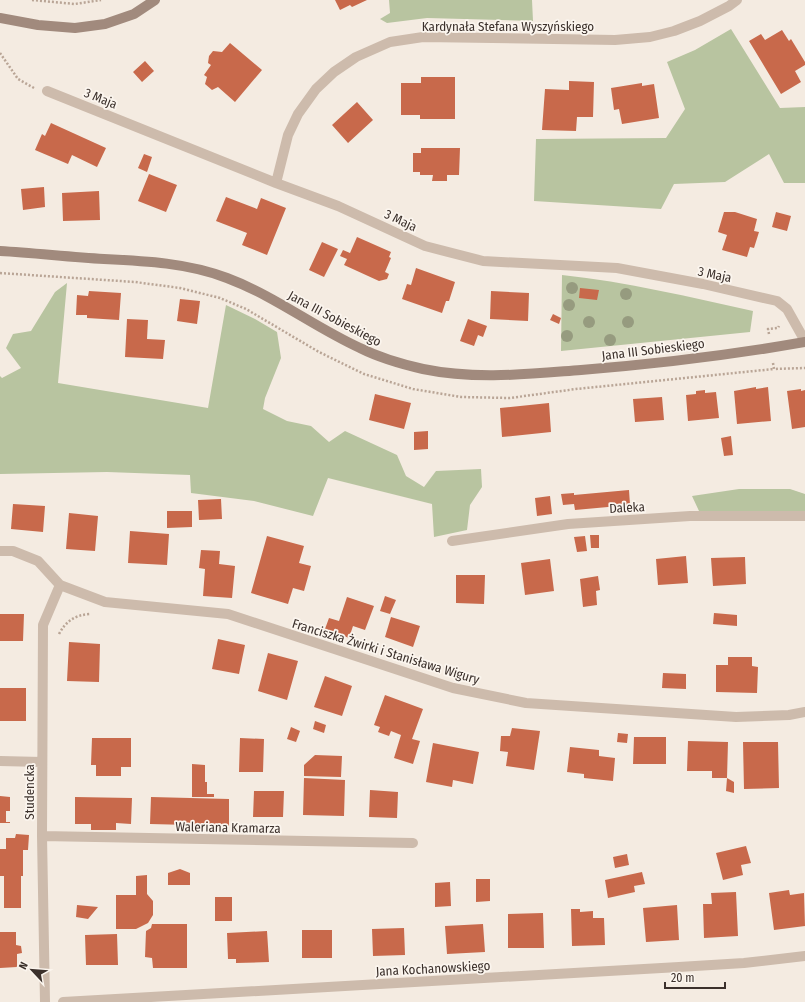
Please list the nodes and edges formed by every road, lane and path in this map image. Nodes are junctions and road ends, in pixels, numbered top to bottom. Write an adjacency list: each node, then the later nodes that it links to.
1 (32, 0): 2 (path)
2 (101, 0)
3 (156, 0): 5 (main road)
4 (737, 0): 8 (street, Kardynała Stefana Wyszyńskiego)
5 (0, 18)
6 (0, 54): 7 (path)
7 (47, 91): 8 (street, 3 Maja)
8 (276, 183): 10 (street, 3 Maja)
9 (0, 251): 10 (main road, Jana III Sobieskiego)
10 (805, 341)
11 (805, 516): 12 (street, Daleka)
12 (452, 541)
13 (0, 551): 14 (street, Franciszka Żwirki i Stanisława Wigury)
14 (60, 585): 17 (street, Franciszka Żwirki i Stanisława Wigury); 19 (street, Studencka)
15 (97, 615): 16 (path)
16 (58, 638)
17 (805, 712)
18 (0, 761): 19 (street)
19 (42, 762): 20 (street, Studencka)
20 (42, 836): 21 (street, Waleriana Kramarza); 23 (street, Studencka)
21 (413, 843)
22 (805, 956): 24 (street, Jana Kochanowskiego)
23 (45, 1002)
24 (63, 1002)

